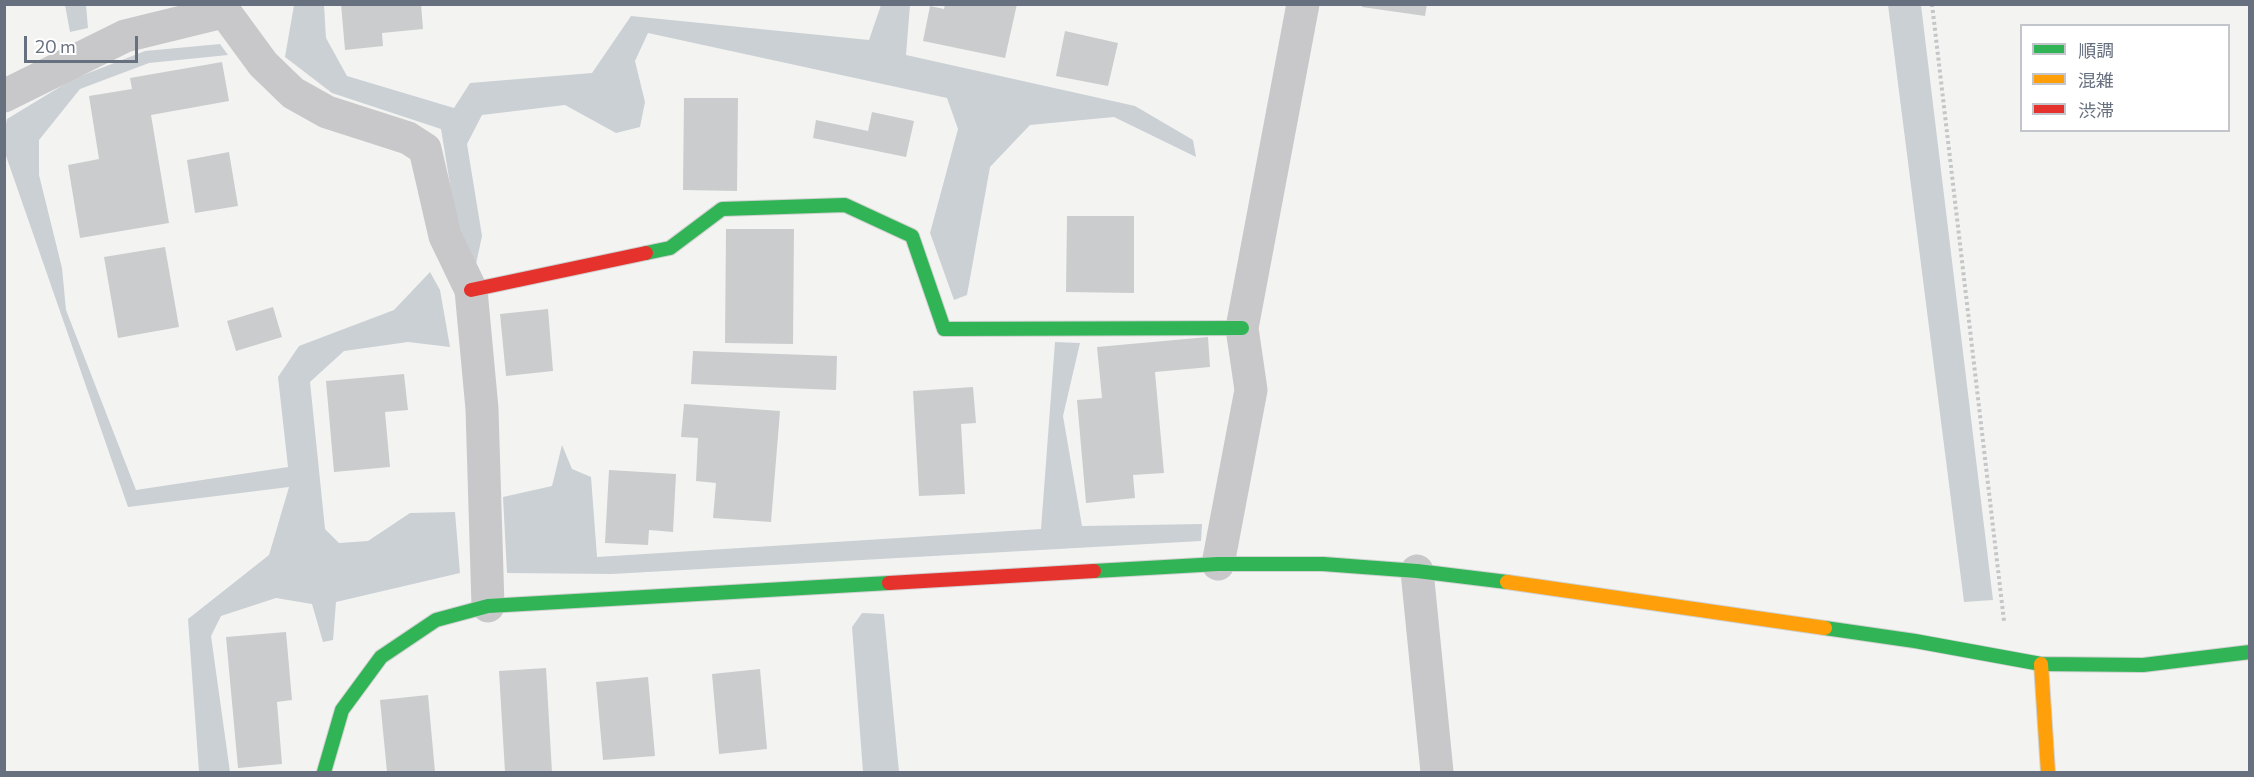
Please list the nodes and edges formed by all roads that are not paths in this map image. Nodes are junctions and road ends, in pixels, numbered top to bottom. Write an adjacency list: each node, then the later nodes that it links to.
1 (1303, 4): 5 (street)
2 (221, 8): 3 (street); 4 (street)
3 (4, 96)
4 (471, 290): 5 (street); 8 (street)
5 (1242, 328): 6 (street)
6 (1218, 564): 7 (street); 8 (street)
7 (1417, 571): 10 (street); 12 (street)
8 (488, 606): 11 (street)
9 (2250, 652): 10 (street)
10 (2041, 664): 13 (street)
11 (324, 772)
12 (1437, 772)
13 (2048, 772)

